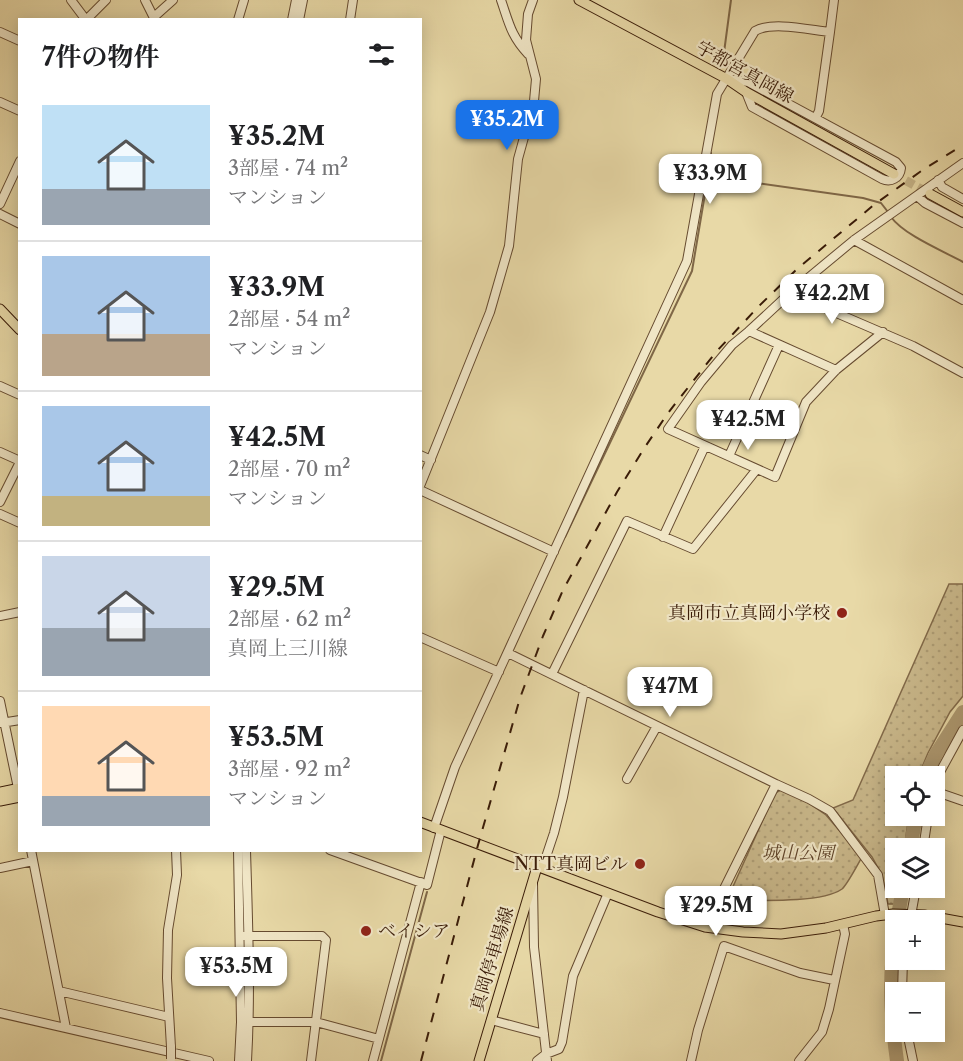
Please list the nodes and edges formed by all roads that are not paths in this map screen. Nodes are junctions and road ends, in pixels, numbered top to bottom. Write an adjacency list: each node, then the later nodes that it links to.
1 (71, 0): 13 (street)
2 (106, 0): 14 (street)
3 (145, 0): 15 (street)
4 (173, 0): 15 (street)
5 (296, 0): 17 (street)
6 (303, 0): 18 (street)
7 (353, 0): 19 (street)
8 (501, 0): 23 (street)
9 (533, 0): 23 (street)
10 (579, 0): 24 (main road, 宇都宮真岡線)
11 (834, 0): 21 (street)
12 (241, 2): 16 (street)
13 (84, 18)
14 (88, 18)
15 (155, 18)
16 (238, 18)
17 (292, 18)
18 (299, 18)
19 (350, 18)
20 (0, 32): 22 (street)
21 (830, 32): 24 (street); 28 (street)
22 (18, 40)
23 (530, 56): 57 (street)
24 (727, 79): 25 (main road, 宇都宮真岡線); 28 (street); 67 (street)
25 (746, 92): 28 (street); 31 (main road, 宇都宮真岡線)
26 (0, 102): 27 (street)
27 (18, 110)
28 (816, 117)
29 (963, 163): 32 (street)
30 (18, 165): 36 (street)
31 (894, 174)
32 (938, 180): 34 (street); 35 (street)
33 (930, 194): 37 (main road)
34 (917, 196): 40 (street); 41 (street)
35 (963, 199)
36 (0, 204)
37 (963, 212)
38 (0, 214): 39 (street)
39 (18, 223)
40 (963, 223)
41 (854, 240): 42 (street); 43 (street)
42 (790, 293): 46 (street); 47 (street)
43 (963, 300)
44 (0, 309): 45 (main road)
45 (18, 328)
46 (749, 331): 48 (street); 53 (street)
47 (883, 332): 49 (street); 50 (street)
48 (779, 345): 49 (street); 56 (street)
49 (836, 370): 60 (street)
50 (963, 373)
51 (0, 386): 52 (street)
52 (18, 394)
53 (705, 446): 56 (street); 66 (street)
54 (0, 452): 58 (street)
55 (422, 456): 57 (street)
56 (729, 456): 60 (street)
57 (431, 460): 61 (street)
58 (18, 461)
59 (18, 466): 63 (street)
60 (757, 469): 66 (street)
61 (422, 483)
62 (422, 489): 67 (street)
63 (0, 502)
64 (0, 514): 65 (street)
65 (18, 523)
66 (663, 537): 73 (street)
67 (554, 552): 71 (street)
68 (18, 612): 69 (street)
69 (0, 616)
70 (422, 637): 72 (street)
71 (508, 653): 72 (street); 73 (street)
72 (500, 672): 91 (street)
73 (552, 674): 74 (street)
74 (584, 690): 78 (street); 98 (street)
75 (0, 701): 77 (street)
76 (18, 720): 77 (street)
77 (2, 723): 83 (street)
78 (657, 726): 81 (street); 82 (street)
79 (963, 730): 80 (street)
80 (943, 766)
81 (627, 780)
82 (776, 784): 103 (street); 108 (street)
83 (18, 788)
84 (0, 792): 85 (main road)
85 (18, 792)
86 (18, 792): 88 (main road)
87 (945, 795): 89 (street)
88 (0, 801)
89 (963, 801)
90 (422, 823): 91 (main road)
91 (438, 829): 98 (main road); 101 (street)
92 (31, 852): 97 (street)
93 (177, 852): 113 (street)
94 (238, 852): 109 (street)
95 (246, 852): 109 (street)
96 (336, 852): 101 (street)
97 (33, 861): 99 (street); 111 (street)
98 (537, 867): 100 (main road, 真岡停車場線); 102 (main road)
99 (0, 868)
100 (532, 881): 114 (main road, 真岡停車場線); 118 (street)
101 (421, 882): 119 (street)
102 (608, 893): 108 (main road); 121 (street)
103 (888, 910)
104 (885, 915): 107 (main road)
105 (945, 918): 106 (main road)
106 (963, 922)
107 (843, 924): 108 (main road); 110 (street)
108 (705, 927)
109 (244, 936): 115 (street); 116 (street)
110 (834, 980): 130 (street); 131 (street)
111 (59, 991): 113 (street); 117 (street)
112 (1, 1010): 117 (street)
113 (169, 1017): 122 (street, bridge)
114 (491, 1020): 118 (street); 128 (main road, 真岡停車場線)
115 (245, 1022): 116 (street); 124 (street); 125 (street)
116 (316, 1022): 119 (street); 126 (street)
117 (66, 1028): 123 (street)
118 (544, 1034): 121 (street)
119 (379, 1039): 127 (street)
120 (909, 1042): 132 (street)
121 (547, 1057): 129 (street)
122 (171, 1060)
123 (209, 1061)
124 (239, 1061)
125 (247, 1061)
126 (311, 1061)
127 (373, 1061)
128 (480, 1061)
129 (537, 1061)
130 (691, 1061)
131 (799, 1061)
132 (913, 1061)

